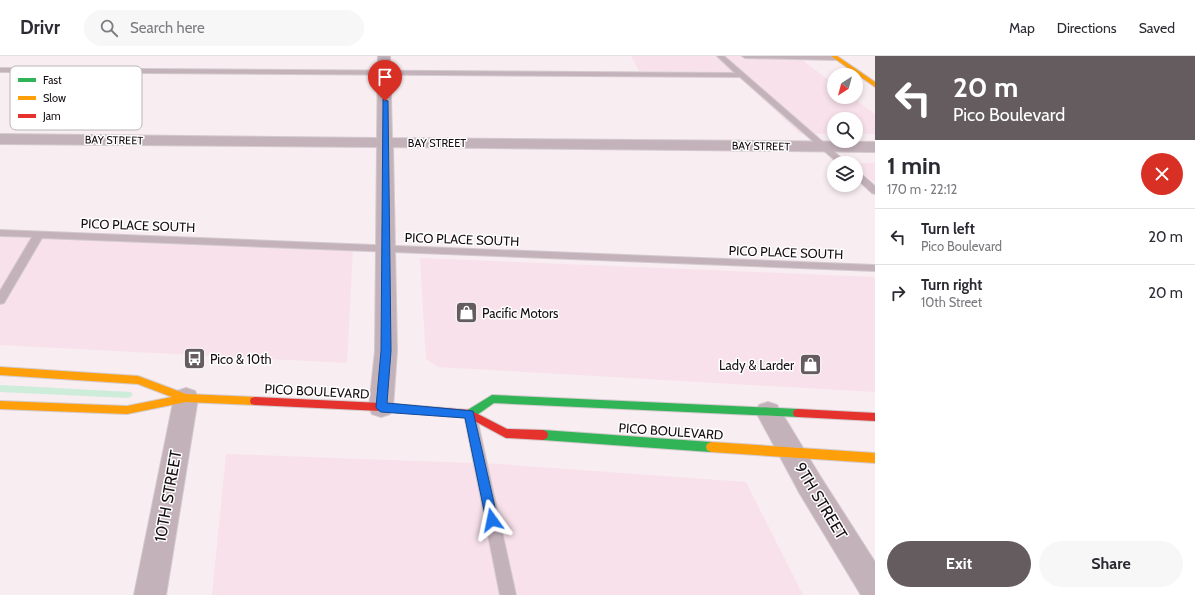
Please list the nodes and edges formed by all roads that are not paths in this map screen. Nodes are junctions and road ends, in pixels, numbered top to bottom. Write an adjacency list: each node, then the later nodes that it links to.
1 (720, 56): 8 (lane)
2 (746, 56): 3 (lane)
3 (835, 57): 9 (main road)
4 (384, 64): 5 (lane); 8 (lane); 11 (street)
5 (142, 68)
6 (0, 70): 7 (lane)
7 (10, 70)
8 (742, 75): 12 (lane)
9 (875, 85)
10 (0, 139): 11 (street, BAY STREET)
11 (385, 143): 12 (street, BAY STREET); 19 (street)
12 (824, 147): 13 (street, BAY STREET); 14 (lane)
13 (875, 147)
14 (835, 156)
15 (863, 180): 16 (lane)
16 (875, 191)
17 (0, 233): 18 (lane, PICO PLACE SOUTH)
18 (39, 234): 19 (lane, PICO PLACE SOUTH); 21 (lane)
19 (386, 249): 20 (lane, PICO PLACE SOUTH); 25 (street)
20 (875, 268)
21 (0, 300)
22 (0, 371): 23 (main road, PICO BOULEVARD)
23 (186, 398): 24 (main road, PICO BOULEVARD); 25 (main road, PICO BOULEVARD); 32 (street, 10TH STREET)
24 (0, 405)
25 (381, 407): 27 (main road, PICO BOULEVARD)
26 (768, 412): 27 (main road, PICO BOULEVARD); 28 (main road, PICO BOULEVARD); 29 (street, 9TH STREET)
27 (470, 414): 29 (main road, PICO BOULEVARD); 33 (lane)
28 (875, 417)
29 (791, 452): 30 (main road, PICO BOULEVARD); 31 (street, 9TH STREET)
30 (875, 458)
31 (875, 589)
32 (150, 595)
33 (508, 595)

